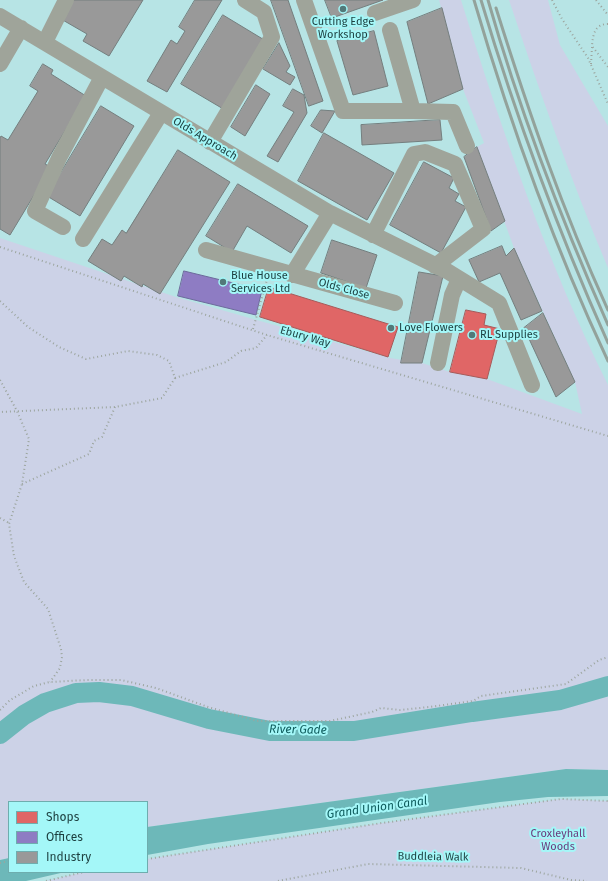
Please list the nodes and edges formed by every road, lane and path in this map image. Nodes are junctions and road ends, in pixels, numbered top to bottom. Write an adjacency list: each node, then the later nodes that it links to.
1 (66, 0): 13 (street)
2 (245, 0): 22 (street)
3 (304, 0): 20 (street)
4 (413, 0): 7 (street)
5 (552, 0): 16 (path)
6 (596, 0): 9 (path)
7 (375, 13)
8 (0, 16): 11 (street, Olds Approach)
9 (608, 16)
10 (608, 24): 14 (path)
11 (21, 28): 13 (street, Olds Approach); 15 (street)
12 (390, 30): 20 (street)
13 (45, 42): 18 (street, Olds Approach)
14 (592, 46): 16 (path); 17 (path)
15 (0, 64)
16 (591, 66): 19 (path)
17 (608, 66)
18 (102, 77): 21 (street, Olds Approach); 25 (street)
19 (608, 104)
20 (413, 111): 23 (street)
21 (161, 113): 22 (street, Olds Approach); 27 (street)
22 (210, 142): 24 (street, Olds Approach)
23 (467, 146)
24 (330, 213): 26 (street, Olds Approach); 32 (street)
25 (63, 227)
26 (373, 235): 30 (street, Olds Approach); 30 (street)
27 (84, 240)
28 (0, 247): 36 (path, Ebury Way)
29 (206, 250): 31 (street, Olds Close)
30 (435, 266): 33 (street, Olds Approach)
31 (271, 269): 32 (street, Olds Close); 36 (path)
32 (292, 275): 35 (street, Olds Close)
33 (459, 279): 38 (street); 41 (street, Olds Approach)
34 (0, 301): 39 (path)
35 (395, 303)
36 (254, 329): 37 (path, Ebury Way)
37 (267, 335): 39 (path); 45 (path, Ebury Way)
38 (438, 363)
39 (175, 378): 42 (path)
40 (0, 380): 43 (path)
41 (532, 385)
42 (115, 406): 43 (path); 46 (path)
43 (17, 411): 44 (path); 46 (path)
44 (0, 412)
45 (608, 436)
46 (22, 484): 48 (path)
47 (0, 518): 48 (path)
48 (10, 524): 50 (path)
49 (608, 657): 50 (path)
50 (50, 682): 51 (path)
51 (0, 710)
52 (608, 801): 53 (path)
53 (148, 859)
54 (80, 873): 56 (path)
55 (571, 880): 57 (path, Buddleia Walk); 58 (path, Buddleia Walk)
56 (46, 881)
57 (278, 881)
58 (587, 881)

